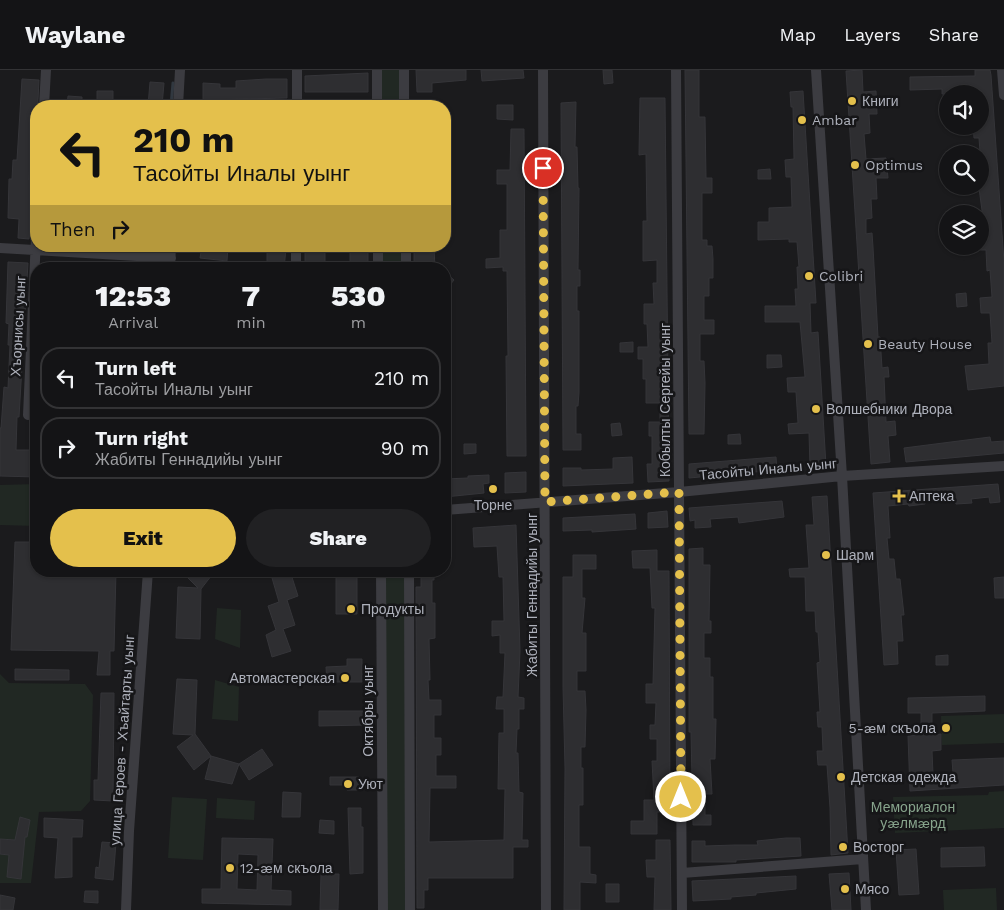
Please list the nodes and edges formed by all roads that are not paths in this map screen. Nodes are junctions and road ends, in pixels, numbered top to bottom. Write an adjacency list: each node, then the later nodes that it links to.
1 (46, 70): 11 (street)
2 (180, 70): 12 (street)
3 (297, 70): 13 (street)
4 (377, 70): 14 (street)
5 (404, 70): 15 (street)
6 (543, 70): 25 (street, Жабиты Геннадийы уынг)
7 (676, 70): 24 (street, Кобылты Сергейы уынг)
8 (816, 70): 23 (street)
9 (1002, 70): 10 (street)
10 (1004, 95)
11 (44, 100)
12 (178, 100)
13 (297, 100)
14 (377, 100)
15 (404, 100)
16 (0, 248): 17 (street)
17 (30, 250)
18 (57, 252): 19 (street)
19 (160, 262)
20 (30, 374): 21 (street, Хъорнисы уынг)
21 (28, 415)
22 (1004, 466): 23 (street, Тасойты Иналы уынг)
23 (842, 476): 24 (street, Тасойты Иналы уынг); 30 (street)
24 (679, 492): 25 (street, Тасойты Иналы уынг); 31 (street, Кобылты Сергейы уынг)
25 (545, 502): 26 (street, Тасойты Иналы уынг); 35 (street, Жабиты Геннадийы уынг)
26 (451, 510)
27 (148, 577): 32 (street, улица Героев - Хъайтарты уынг)
28 (381, 577): 33 (street, Октябры уынг)
29 (408, 577): 34 (street)
30 (863, 858): 31 (street); 37 (street)
31 (682, 874): 36 (street, Кобылты Сергейы уынг)
32 (126, 910)
33 (382, 910)
34 (410, 910)
35 (546, 910)
36 (682, 910)
37 (866, 910)

